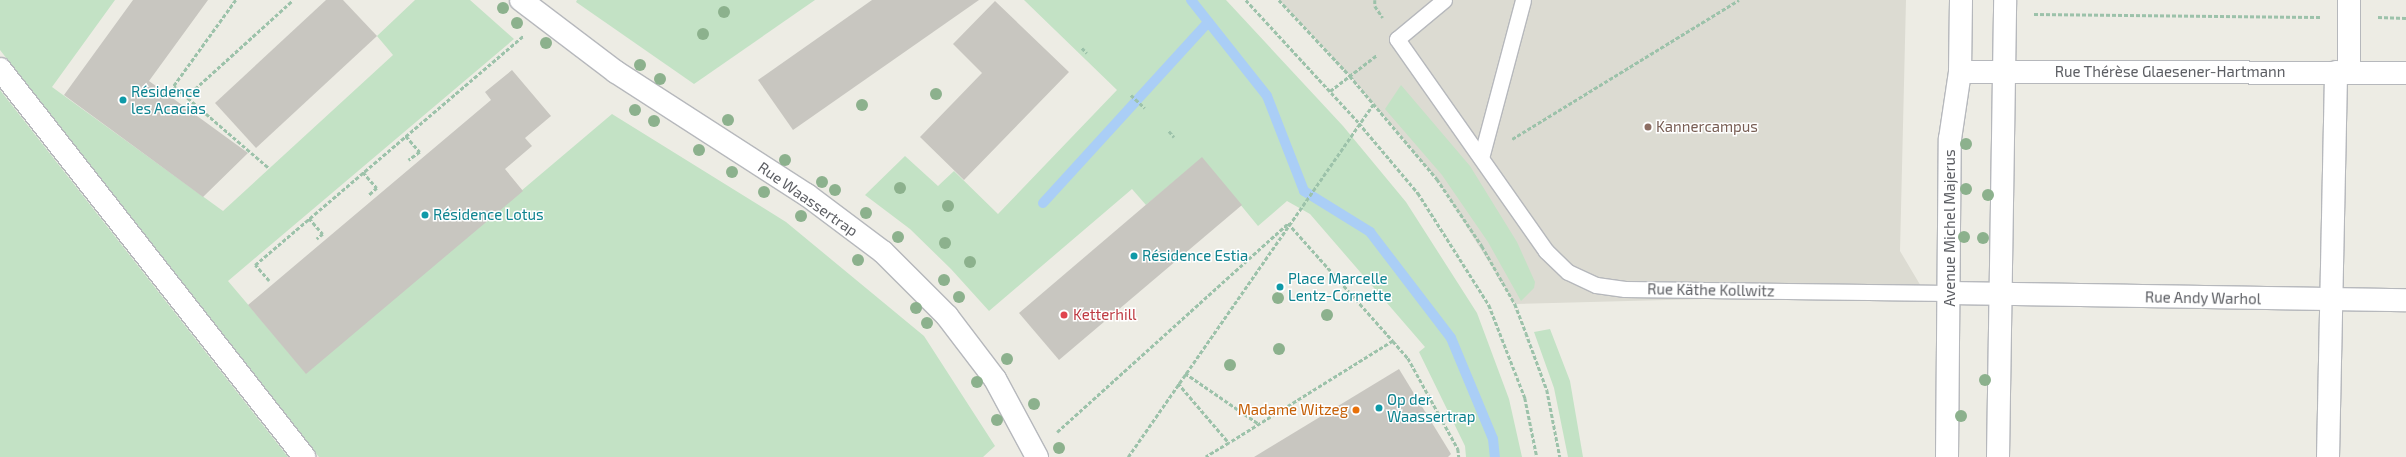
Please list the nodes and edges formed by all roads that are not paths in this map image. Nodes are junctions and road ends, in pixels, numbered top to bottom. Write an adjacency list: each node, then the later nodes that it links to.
1 (521, 0): 17 (street, Rue Waassertrap)
2 (1444, 0): 12 (lane, Rue Käthe Kollwitz)
3 (1523, 0): 12 (lane)
4 (1961, 0): 8 (street, Avenue Michel Majerus)
5 (2005, 7): 9 (street)
6 (2349, 9): 10 (street)
7 (0, 70): 18 (street)
8 (1960, 72): 9 (street, Rue Thérèse Glaesener-Hartmann); 13 (street, Avenue Michel Majerus)
9 (2004, 72): 10 (street, Rue Thérèse Glaesener-Hartmann); 14 (street)
10 (2343, 72): 11 (street, Rue Thérèse Glaesener-Hartmann); 15 (street)
11 (2406, 73)
12 (1482, 158): 13 (lane, Rue Käthe Kollwitz)
13 (1949, 293): 14 (street, Rue Käthe Kollwitz); 19 (street, Avenue Michel Majerus)
14 (2000, 295): 15 (street, Rue Andy Warhol); 20 (street)
15 (2332, 299): 16 (street, Rue Andy Warhol); 21 (street)
16 (2406, 300)
17 (1034, 455)
18 (304, 457)
19 (1947, 457)
20 (1998, 457)
21 (2328, 457)

